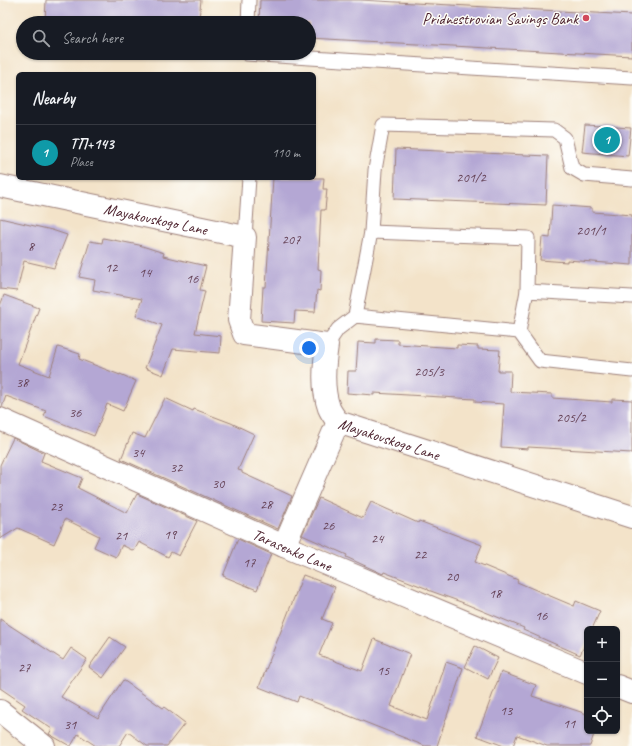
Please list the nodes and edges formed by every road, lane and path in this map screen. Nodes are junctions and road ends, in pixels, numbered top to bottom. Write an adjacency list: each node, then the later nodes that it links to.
1 (249, 0): 2 (lane)
2 (248, 16)
3 (316, 58): 4 (lane)
4 (632, 78)
5 (632, 179): 8 (lane)
6 (249, 180): 9 (lane)
7 (14, 185): 9 (street, Mayakovskogo Lane)
8 (371, 232): 10 (lane); 12 (lane)
9 (245, 237): 14 (street)
10 (527, 291): 11 (lane); 13 (lane)
11 (632, 297)
12 (355, 316): 13 (lane); 14 (lane)
13 (520, 332): 15 (lane)
14 (327, 345): 17 (street, Mayakovskogo Lane)
15 (632, 371)
16 (0, 419): 19 (street, Tarasenko Lane)
17 (338, 422): 18 (street, Mayakovskogo Lane); 19 (street)
18 (632, 517)
19 (284, 546): 20 (street, Tarasenko Lane)
20 (584, 673)
21 (620, 687): 22 (street)
22 (632, 692)
23 (0, 711): 24 (street)
24 (44, 746)

